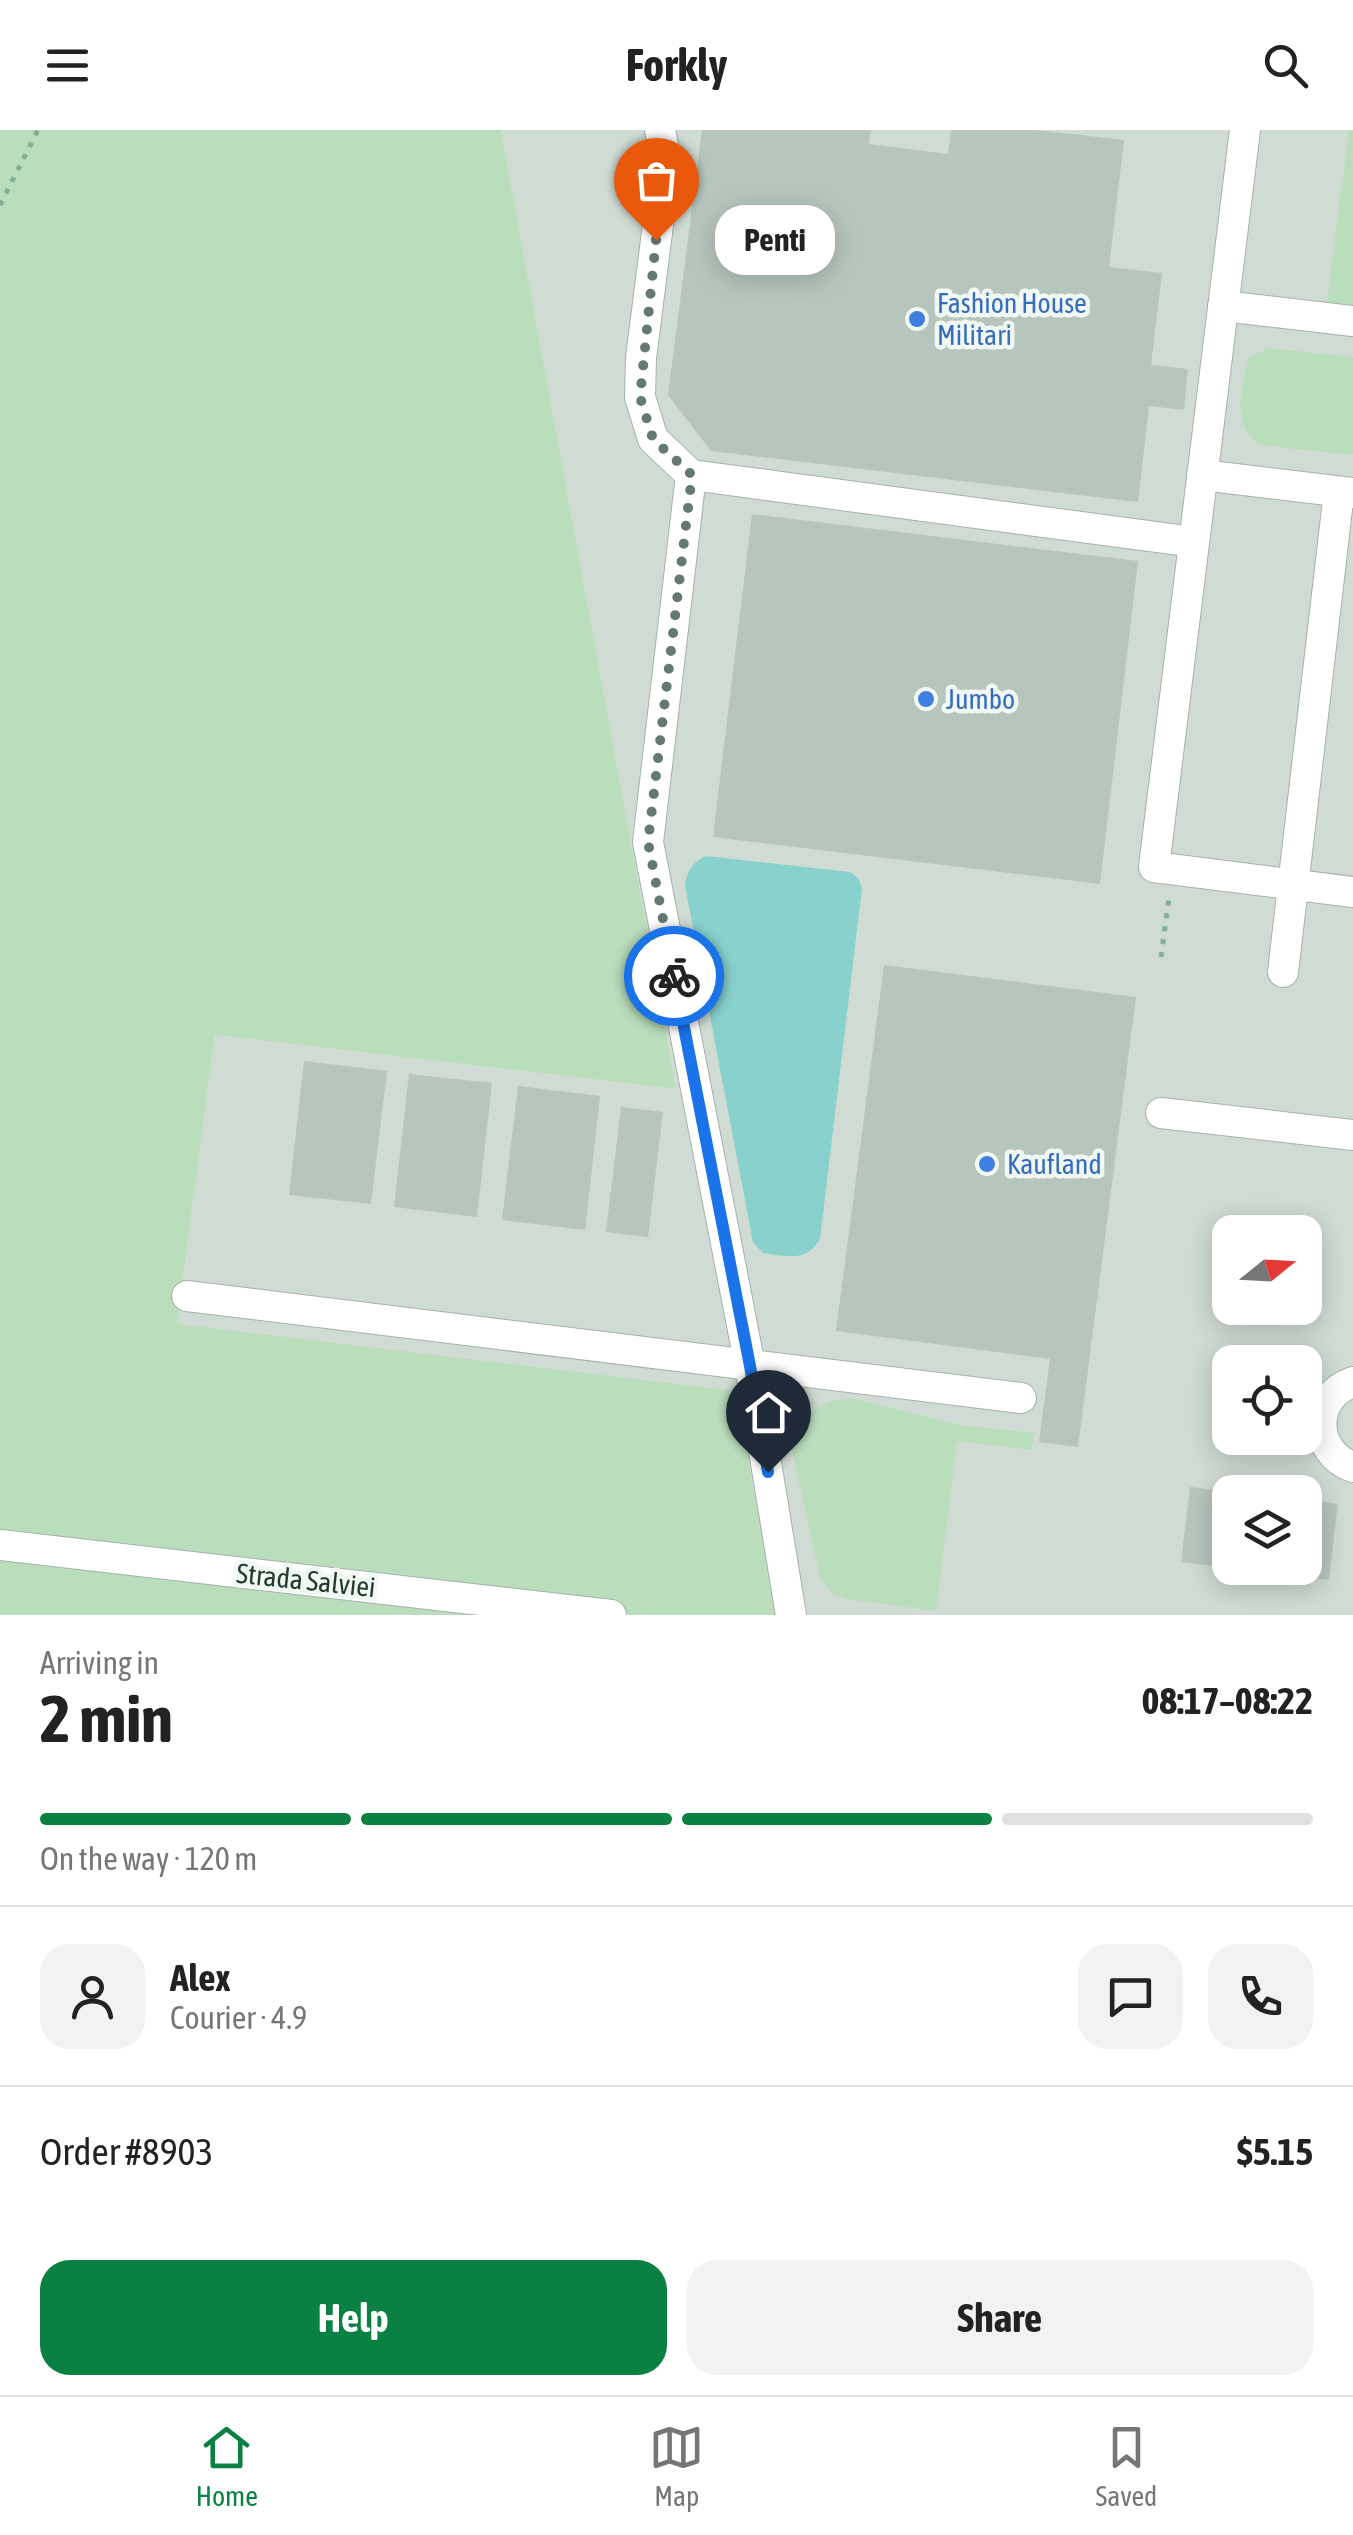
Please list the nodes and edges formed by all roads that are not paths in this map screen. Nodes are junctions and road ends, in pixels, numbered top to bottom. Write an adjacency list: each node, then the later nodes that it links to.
1 (660, 130): 5 (street)
2 (1245, 130): 3 (street)
3 (1223, 306): 4 (street); 6 (street)
4 (1353, 321)
5 (692, 475): 8 (street); 15 (street)
6 (1202, 475): 7 (street); 8 (street)
7 (1346, 492): 9 (street)
8 (1194, 542): 9 (street)
9 (1293, 884): 10 (street); 11 (street)
10 (1353, 892)
11 (1283, 972)
12 (1161, 1113): 13 (street)
13 (1353, 1135)
14 (187, 1296): 15 (street)
15 (750, 1366): 17 (street); 21 (street)
16 (1353, 1382): 18 (street)
17 (1021, 1398)
18 (1353, 1467)
19 (0, 1546): 20 (street, Strada Salviei)
20 (612, 1615)
21 (790, 1615)

